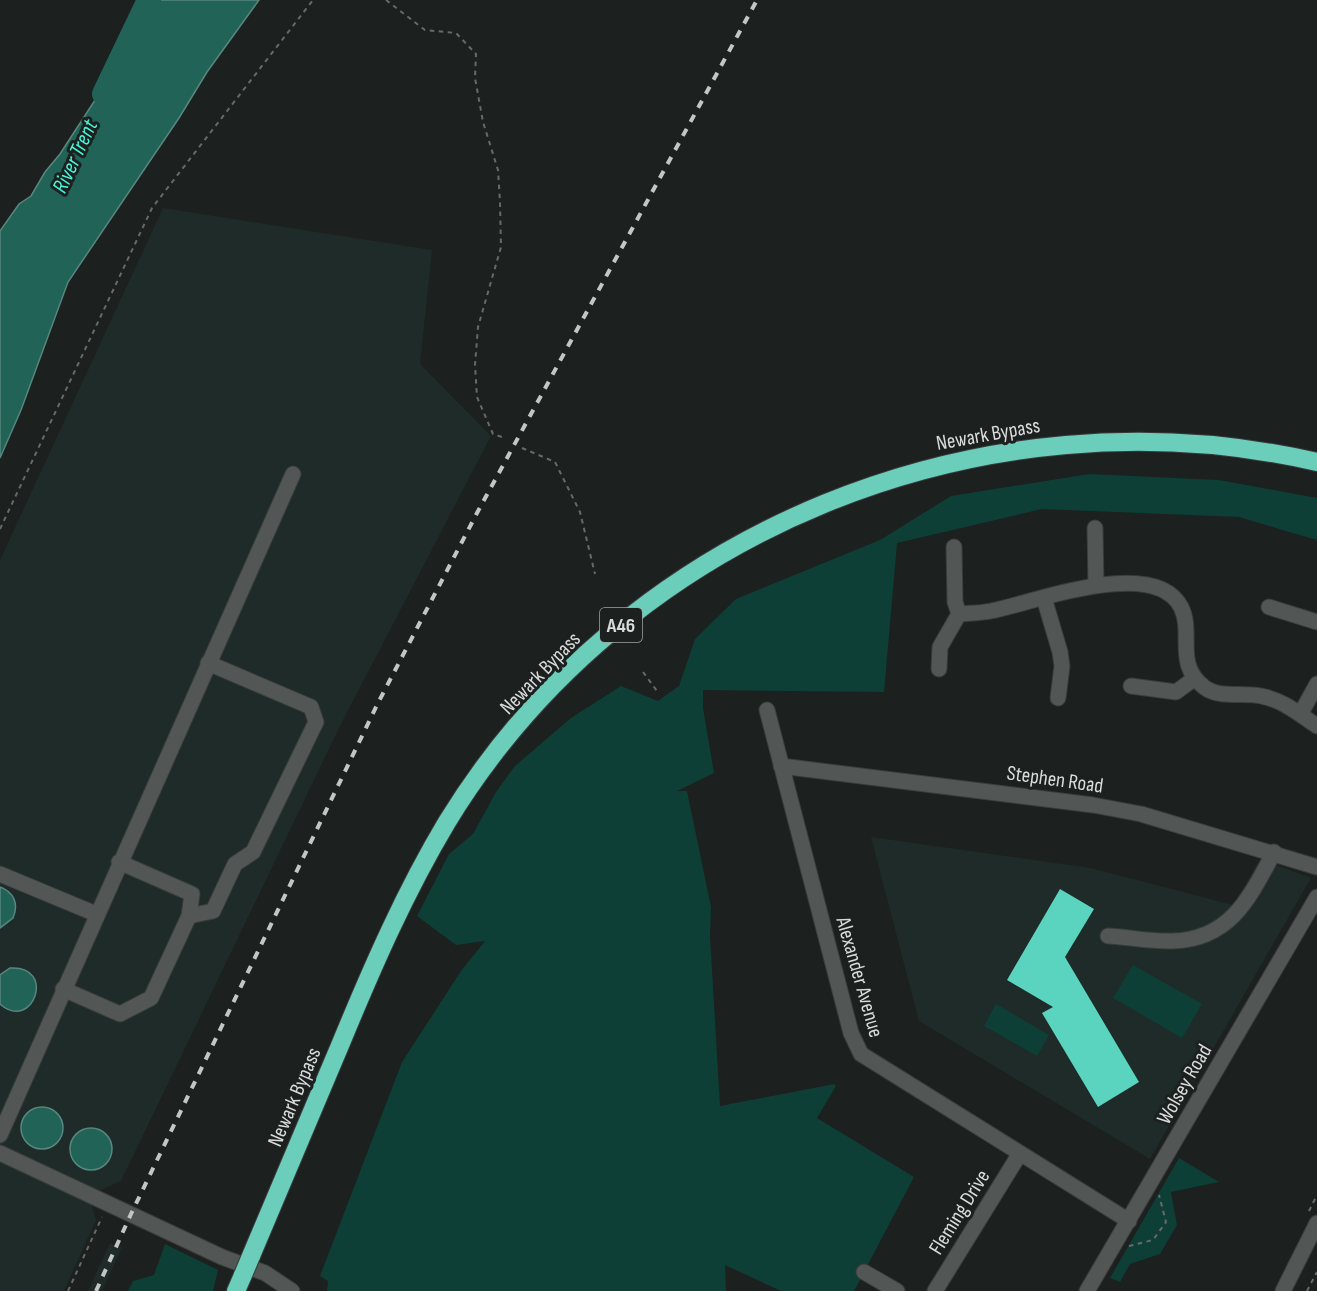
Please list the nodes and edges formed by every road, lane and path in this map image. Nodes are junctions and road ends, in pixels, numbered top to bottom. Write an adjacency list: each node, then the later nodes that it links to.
1 (313, 0): 8 (path)
2 (386, 0): 3 (path)
3 (502, 437)
4 (522, 448): 10 (path)
5 (1317, 462): 47 (highway, Newark Bypass / A46, bridge)
6 (293, 474): 16 (street)
7 (1095, 528): 11 (street)
8 (0, 529)
9 (954, 547): 14 (street)
10 (595, 574)
11 (1096, 586): 12 (street); 19 (street)
12 (1044, 597): 14 (street); 23 (street)
13 (1269, 607): 15 (street)
14 (959, 614): 17 (street)
15 (1317, 622)
16 (208, 663): 29 (street); 34 (street)
17 (939, 669)
18 (643, 672): 22 (path)
19 (1195, 678): 21 (street); 25 (street)
20 (1317, 684): 25 (street)
21 (1131, 686)
22 (657, 691)
23 (1058, 698)
24 (767, 710): 27 (street, Alexander Avenue)
25 (1301, 713): 26 (street)
26 (1317, 726)
27 (781, 766): 28 (street, Stephen Road); 39 (street, Alexander Avenue)
28 (1274, 852): 30 (street, Stephen Road); 35 (street)
29 (119, 862): 33 (street); 34 (street)
30 (1317, 867)
31 (0, 874): 33 (street)
32 (1317, 897): 40 (street, Wolsey Road)
33 (96, 914): 36 (street)
34 (189, 916): 36 (street)
35 (1108, 936)
36 (63, 989): 37 (street)
37 (0, 1135)
38 (0, 1153): 49 (street)
39 (1019, 1155): 42 (street, Alexander Avenue); 51 (street, Fleming Drive)
40 (1155, 1177): 42 (street, Wolsey Road); 44 (path)
41 (100, 1221): 48 (path)
42 (1129, 1221): 44 (street, Wolsey Road)
43 (1317, 1223): 53 (street)
44 (1111, 1251): 52 (street, Wolsey Road)
45 (864, 1272): 50 (street)
46 (1317, 1272): 54 (path)
47 (240, 1283)
48 (68, 1291)
49 (292, 1291)
50 (897, 1291)
51 (935, 1291)
52 (1087, 1291)
53 (1283, 1291)
54 (1307, 1291)

